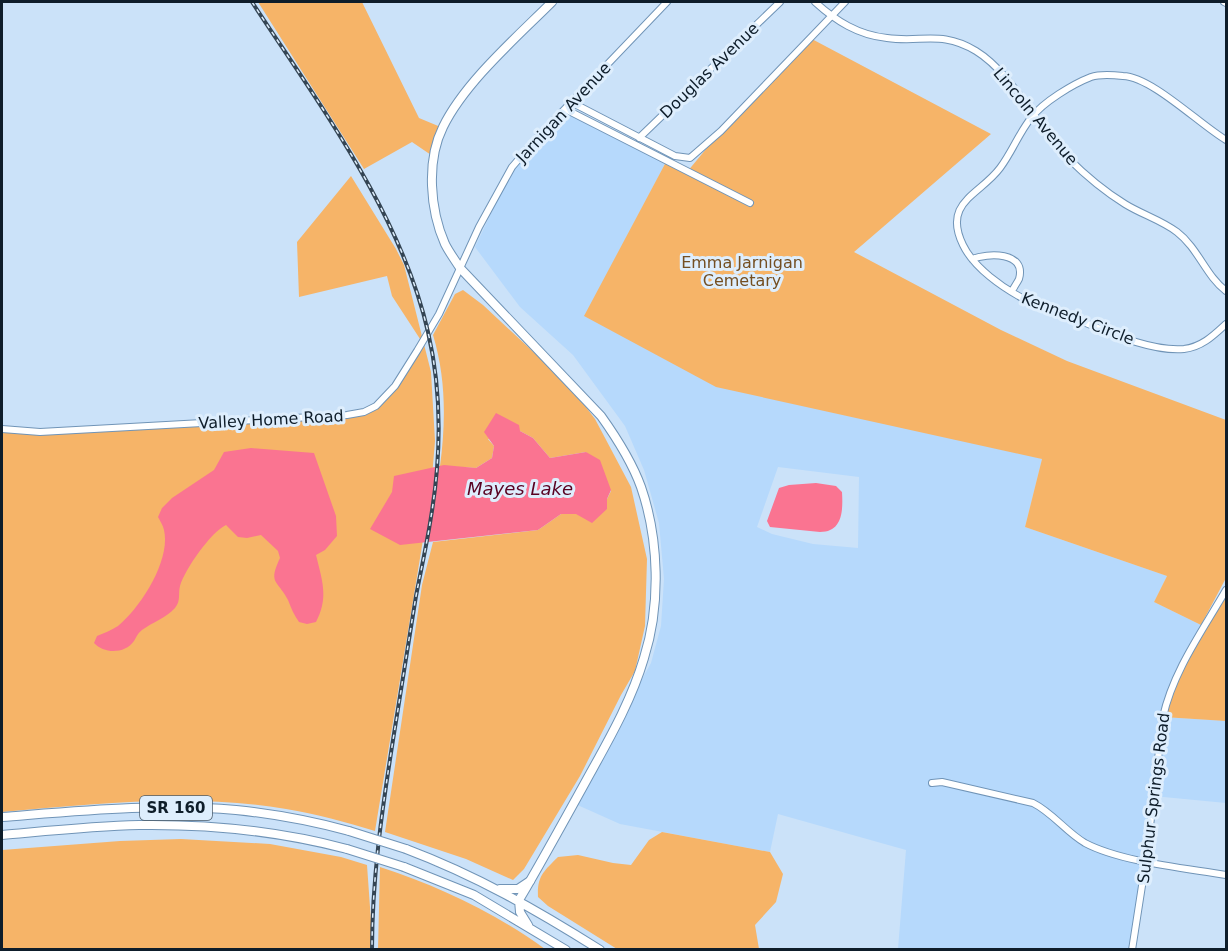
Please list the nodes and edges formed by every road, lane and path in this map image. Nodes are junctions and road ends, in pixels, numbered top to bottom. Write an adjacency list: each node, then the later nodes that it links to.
1 (552, 2): 14 (main road)
2 (667, 2): 7 (street, Jarnigan Avenue)
3 (780, 2): 10 (street, Douglas Avenue)
4 (815, 2): 6 (street, Lincoln Avenue)
5 (845, 2): 6 (street)
6 (831, 16): 9 (street, Lincoln Avenue); 10 (street)
7 (571, 102): 8 (street, Jarnigan Avenue); 10 (street)
8 (565, 109): 12 (street); 14 (street, Jarnigan Avenue)
9 (1033, 116): 11 (street, Kennedy Circle); 13 (street, Kennedy Circle); 16 (street, Lincoln Avenue)
10 (639, 138)
11 (1227, 140)
12 (750, 203)
13 (972, 259): 15 (street, Kennedy Circle); 15 (street)
14 (460, 268): 18 (street, Valley Home Road); 25 (main road)
15 (1012, 291): 17 (street, Kennedy Circle)
16 (1227, 291)
17 (1227, 324)
18 (2, 429)
19 (1227, 590): 23 (street, Sulphur Springs Road)
20 (932, 783): 23 (street)
21 (2, 817): 26 (highway, SR 160, bridge)
22 (2, 835): 28 (highway, SR 160, bridge)
23 (1146, 860): 24 (street); 32 (street, Sulphur Springs Road)
24 (1227, 875)
25 (530, 881): 26 (highway); 27 (main road)
26 (498, 889): 27 (highway, SR 160)
27 (519, 900): 28 (highway); 29 (highway); 31 (highway, SR 160)
28 (493, 906): 29 (highway, SR 160)
29 (529, 926): 30 (highway, SR 160)
30 (566, 950)
31 (600, 950)
32 (1132, 950)

